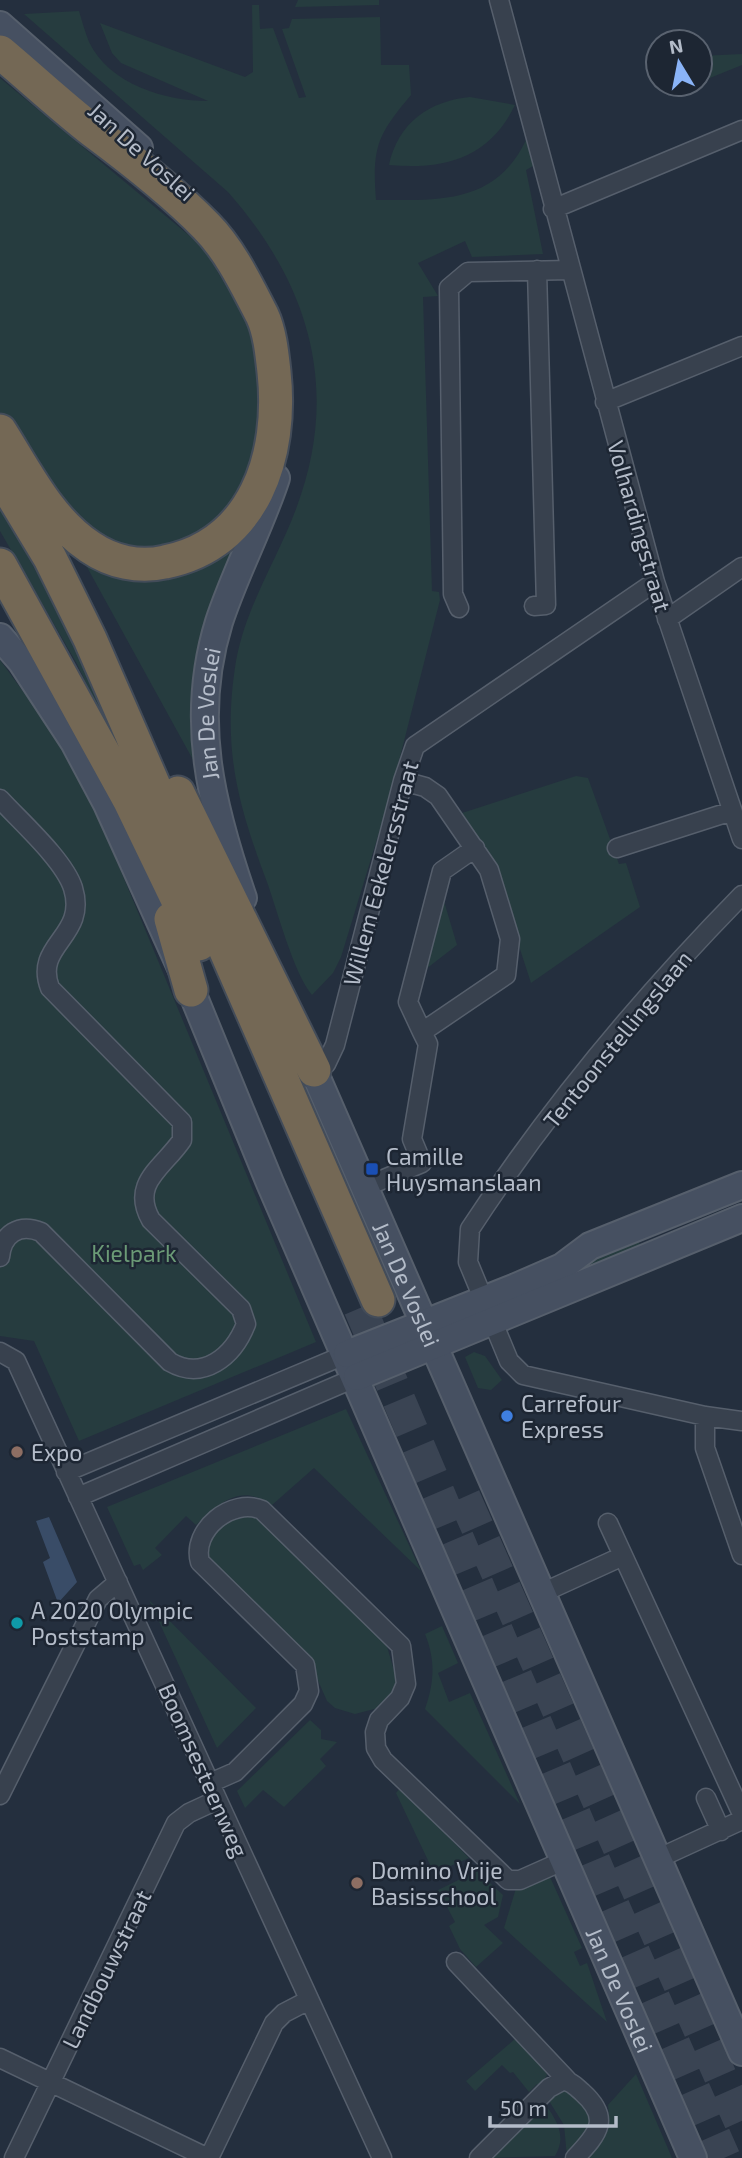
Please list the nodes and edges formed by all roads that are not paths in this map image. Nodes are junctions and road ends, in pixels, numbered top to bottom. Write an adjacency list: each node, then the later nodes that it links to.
1 (499, 0): 5 (street, Volhardingstraat)
2 (0, 26): 30 (main road, Jan De Voslei)
3 (0, 52): 10 (highway)
4 (742, 130): 5 (street)
5 (553, 209): 7 (street, Volhardingstraat)
6 (537, 270): 7 (street); 15 (street); 16 (street)
7 (570, 270): 9 (street, Volhardingstraat)
8 (742, 346): 9 (street)
9 (605, 402): 14 (street, Volhardingstraat)
10 (0, 431)
11 (0, 475): 19 (highway)
12 (0, 565): 22 (highway)
13 (742, 567): 17 (street)
14 (654, 582): 17 (street, Volhardingstraat); 20 (street, Willem Eekelersstraat)
15 (534, 606)
16 (459, 608)
17 (667, 619): 23 (street, Volhardingstraat)
18 (0, 637): 28 (main road, Jan De Voslei)
19 (90, 639): 22 (highway); 30 (highway)
20 (403, 781): 25 (street); 30 (street, Willem Eekelersstraat)
21 (0, 799): 34 (street)
22 (130, 801): 28 (highway)
23 (732, 811): 24 (street, Volhardingstraat); 26 (street)
24 (742, 839)
25 (475, 848): 29 (street); 29 (street)
26 (617, 848)
27 (742, 895): 35 (street, Tentoonstellingslaan)
28 (191, 990): 39 (main road, Jan De Voslei)
29 (422, 1032): 32 (street)
30 (314, 1070): 32 (main road, Jan De Voslei)
31 (742, 1185): 35 (main road)
32 (365, 1187): 36 (main road, Jan De Voslei)
33 (742, 1218): 35 (main road)
34 (0, 1257)
35 (488, 1310): 36 (main road); 40 (street, Tentoonstellingslaan)
36 (428, 1335): 39 (main road); 48 (main road, Jan De Voslei)
37 (0, 1336): 38 (street)
38 (3, 1353): 42 (street, Boomsesteenweg)
39 (352, 1366): 42 (street); 43 (street); 56 (main road, Jan De Voslei)
40 (705, 1416): 41 (street, Tentoonstellingslaan); 45 (street)
41 (742, 1421)
42 (66, 1472): 43 (street, Boomsesteenweg)
43 (78, 1497): 47 (street, Boomsesteenweg)
44 (608, 1523): 46 (street)
45 (742, 1555)
46 (623, 1556): 48 (street); 52 (street)
47 (118, 1582): 49 (street, Boomsesteenweg); 50 (street)
48 (542, 1593): 55 (main road, Jan De Voslei)
49 (213, 1791): 56 (street); 58 (street, Boomsesteenweg); 63 (street, Landbouwstraat)
50 (0, 1795)
51 (706, 1798): 54 (street)
52 (742, 1814)
53 (742, 1820): 54 (street)
54 (721, 1831): 55 (street)
55 (657, 1858): 59 (main road, Jan De Voslei)
56 (565, 1860): 69 (main road, Jan De Voslei)
57 (456, 1962): 62 (street)
58 (309, 2000): 65 (street); 66 (street, Boomsesteenweg)
59 (733, 2009): 60 (main road, Jan De Voslei)
60 (742, 2052)
61 (0, 2057): 63 (street)
62 (568, 2081): 67 (street); 68 (street)
63 (51, 2082): 64 (street, Landbouwstraat); 65 (street)
64 (15, 2158)
65 (208, 2158)
66 (382, 2158)
67 (479, 2158)
68 (575, 2158)
69 (693, 2158)

